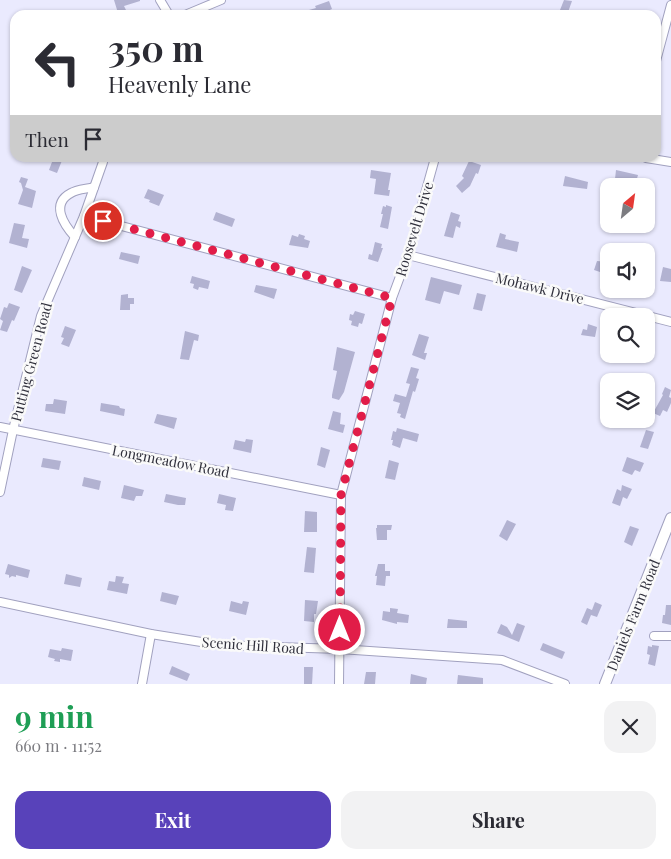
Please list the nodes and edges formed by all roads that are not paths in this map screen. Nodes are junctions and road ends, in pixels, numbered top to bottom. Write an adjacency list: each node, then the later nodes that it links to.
1 (221, 0): 3 (street)
2 (671, 5): 4 (street)
3 (197, 10)
4 (661, 42)
5 (103, 162): 7 (street, Putting Green Road)
6 (434, 162): 10 (street, Roosevelt Drive)
7 (94, 187): 8 (street, Putting Green Road); 9 (street)
8 (84, 216): 9 (street, Putting Green Road); 11 (street)
9 (75, 237): 14 (street, Putting Green Road)
10 (408, 255): 11 (street, Roosevelt Drive); 12 (street, Mohawk Drive)
11 (392, 298): 16 (street, Roosevelt Drive)
12 (671, 322)
13 (0, 427): 14 (street, Longmeadow Road)
14 (13, 430): 15 (street, Putting Green Road); 16 (street, Longmeadow Road)
15 (0, 492)
16 (341, 495): 22 (street, Roosevelt Drive)
17 (671, 518): 26 (main road, Daniels Farm Road)
18 (0, 602): 19 (street, Scenic Hill Road)
19 (151, 634): 22 (street, Scenic Hill Road); 23 (street)
20 (654, 636): 21 (street)
21 (671, 636)
22 (340, 649): 24 (street, Roosevelt Drive); 25 (street, Scenic Hill Road)
23 (142, 684)
24 (339, 684)
25 (564, 684)
26 (606, 684)

